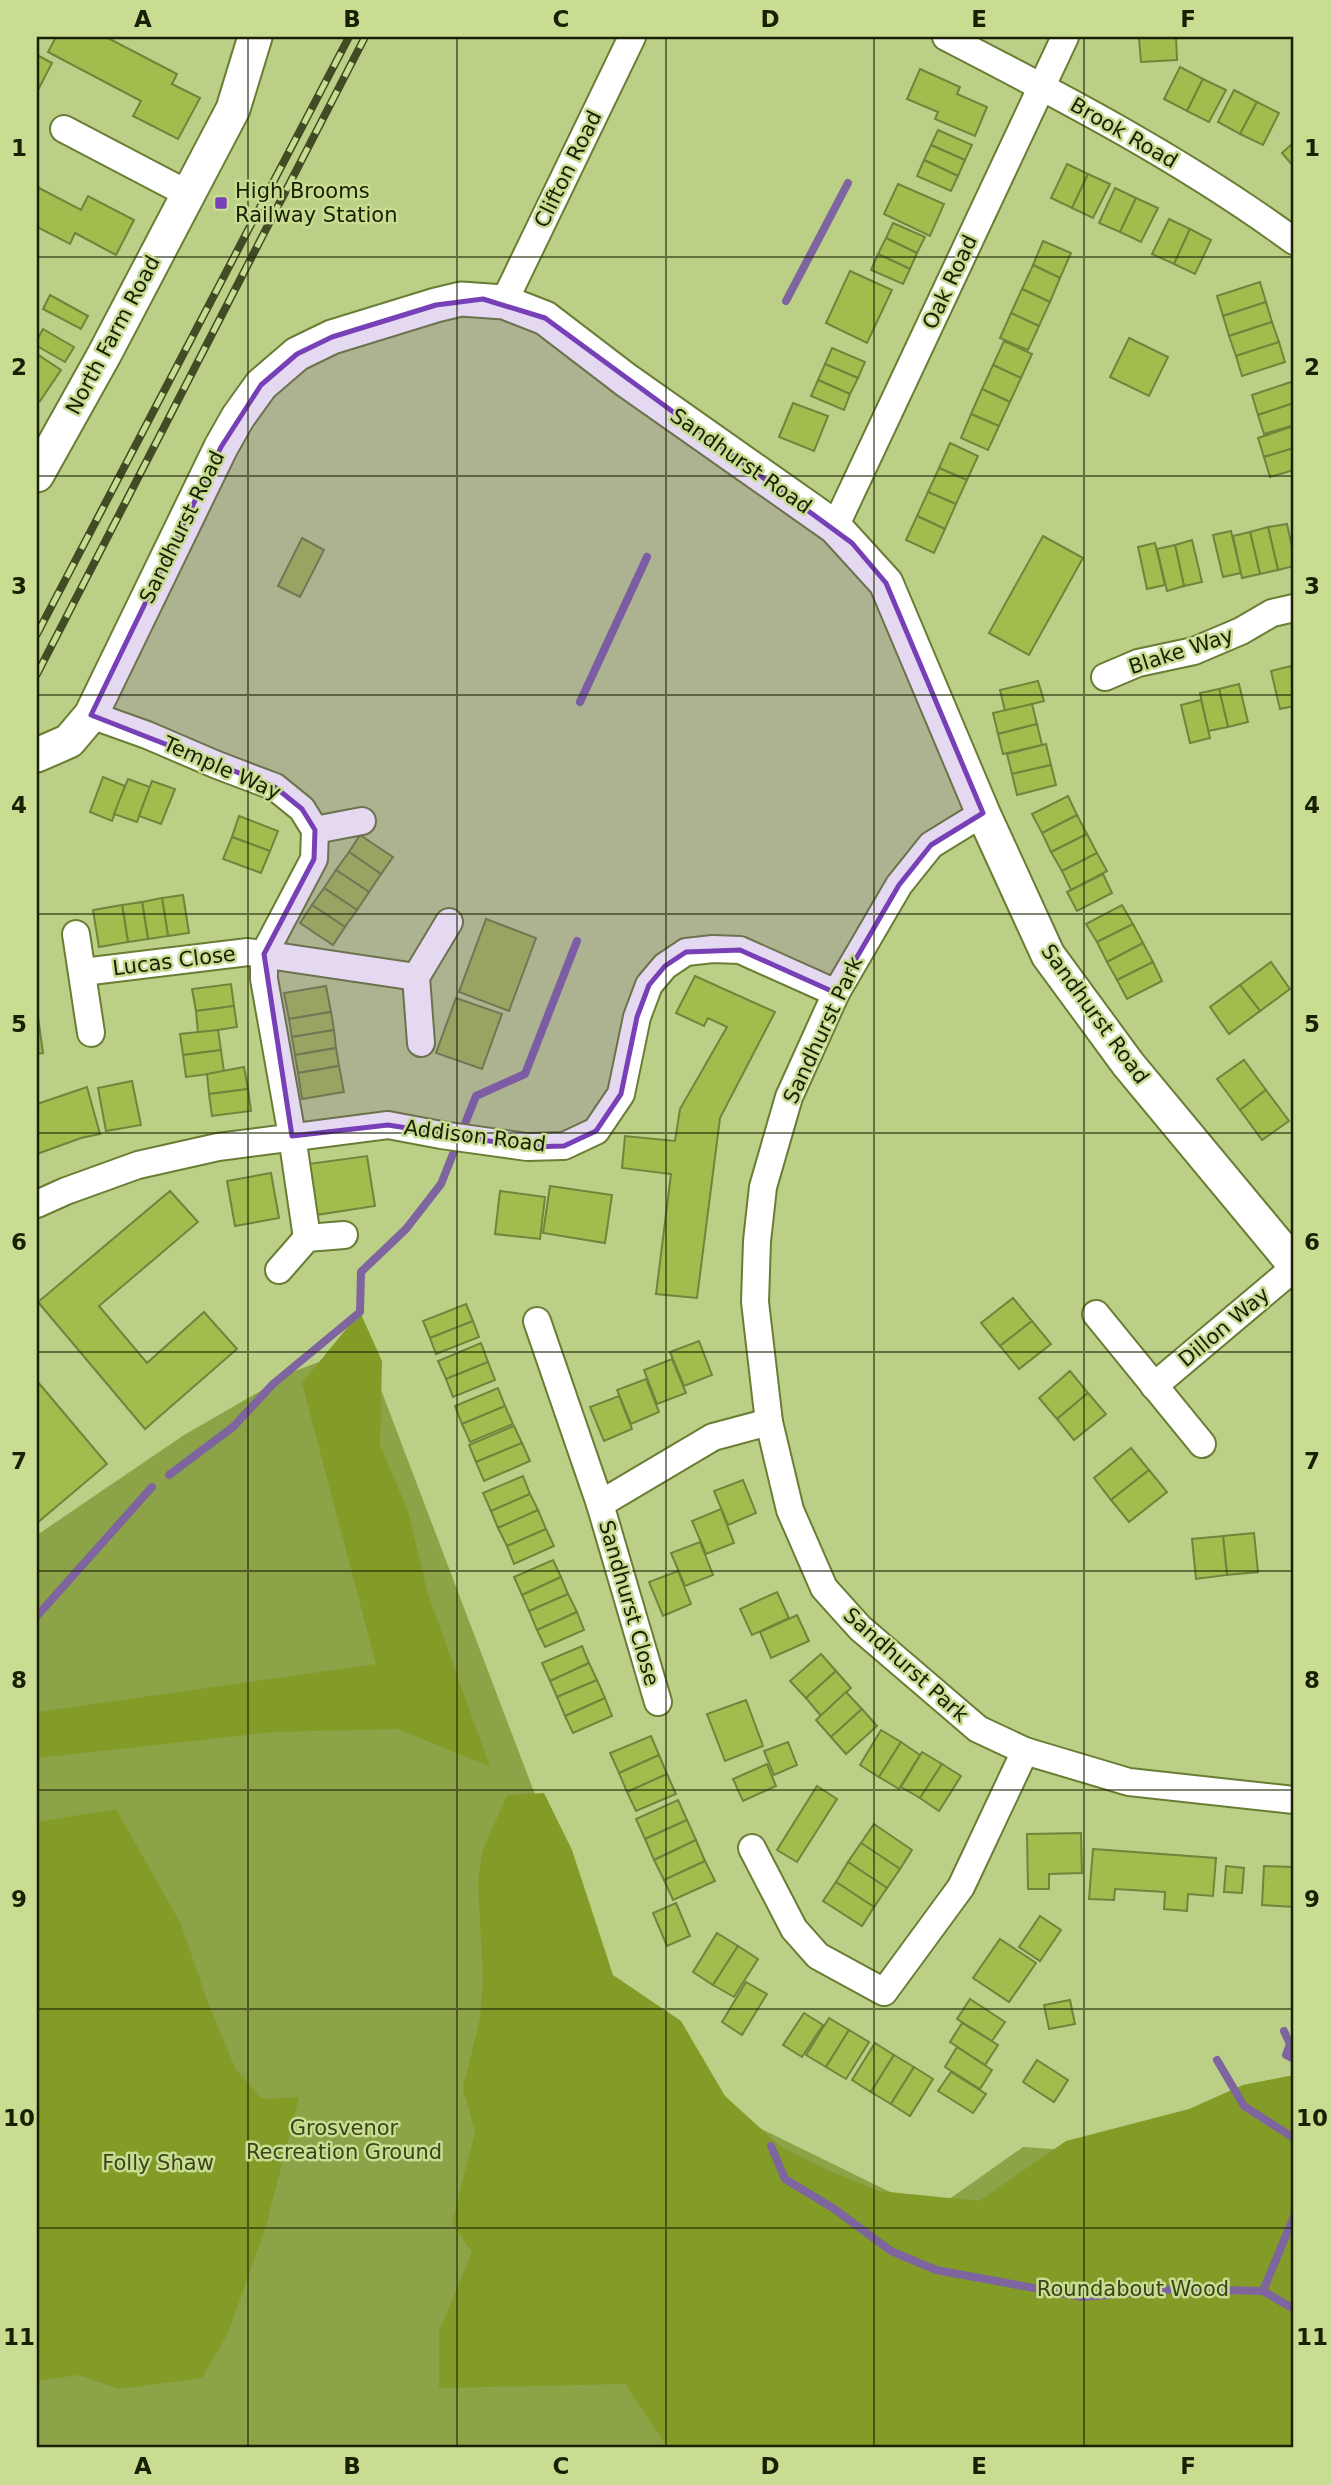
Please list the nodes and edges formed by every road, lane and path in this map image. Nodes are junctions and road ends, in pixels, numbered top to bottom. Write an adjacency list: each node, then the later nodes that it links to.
1 (255, 37): 7 (street, North Farm Road)
2 (632, 37): 9 (street, Clifton Road)
3 (946, 37): 5 (street, Brook Road)
4 (1065, 37): 5 (street, Oak Road)
5 (1042, 86): 8 (street, Brook Road); 11 (street, Oak Road)
6 (64, 130): 7 (street)
7 (188, 194): 10 (street, North Farm Road)
8 (1294, 241)
9 (504, 302): 11 (street, Sandhurst Road); 14 (street, Sandhurst Road)
10 (37, 475)
11 (835, 527): 16 (street, Sandhurst Road)
12 (1294, 608): 13 (street, Blake Way)
13 (1105, 677)
14 (91, 715): 15 (street, Sandhurst Road); 18 (street, Temple Way)
15 (37, 755)
16 (983, 813): 24 (street, Sandhurst Park); 31 (street, Sandhurst Road)
17 (362, 821): 18 (street)
18 (315, 830): 21 (street)
19 (449, 922): 23 (street)
20 (76, 934): 22 (street, Lucas Close)
21 (264, 954): 22 (street, Lucas Close); 23 (street, Lucas Close); 27 (street)
22 (83, 972): 25 (street, Lucas Close)
23 (416, 977): 26 (street)
24 (836, 993): 27 (street, Addison Road); 36 (street, Sandhurst Park)
25 (91, 1033)
26 (421, 1043)
27 (292, 1136): 28 (street, Addison Road); 30 (street)
28 (37, 1204)
29 (344, 1235): 30 (street)
30 (307, 1238): 32 (street)
31 (1294, 1266): 35 (street, Dillon Way)
32 (279, 1270)
33 (1096, 1314): 35 (street)
34 (537, 1321): 38 (street, Sandhurst Close)
35 (1154, 1386): 37 (street)
36 (768, 1422): 38 (street, Sandhurst Close); 40 (street, Sandhurst Park)
37 (1202, 1444)
38 (600, 1504): 39 (street, Sandhurst Close)
39 (658, 1702)
40 (1025, 1751): 41 (street, Sandhurst Park); 42 (street)
41 (1294, 1800)
42 (752, 1848)

